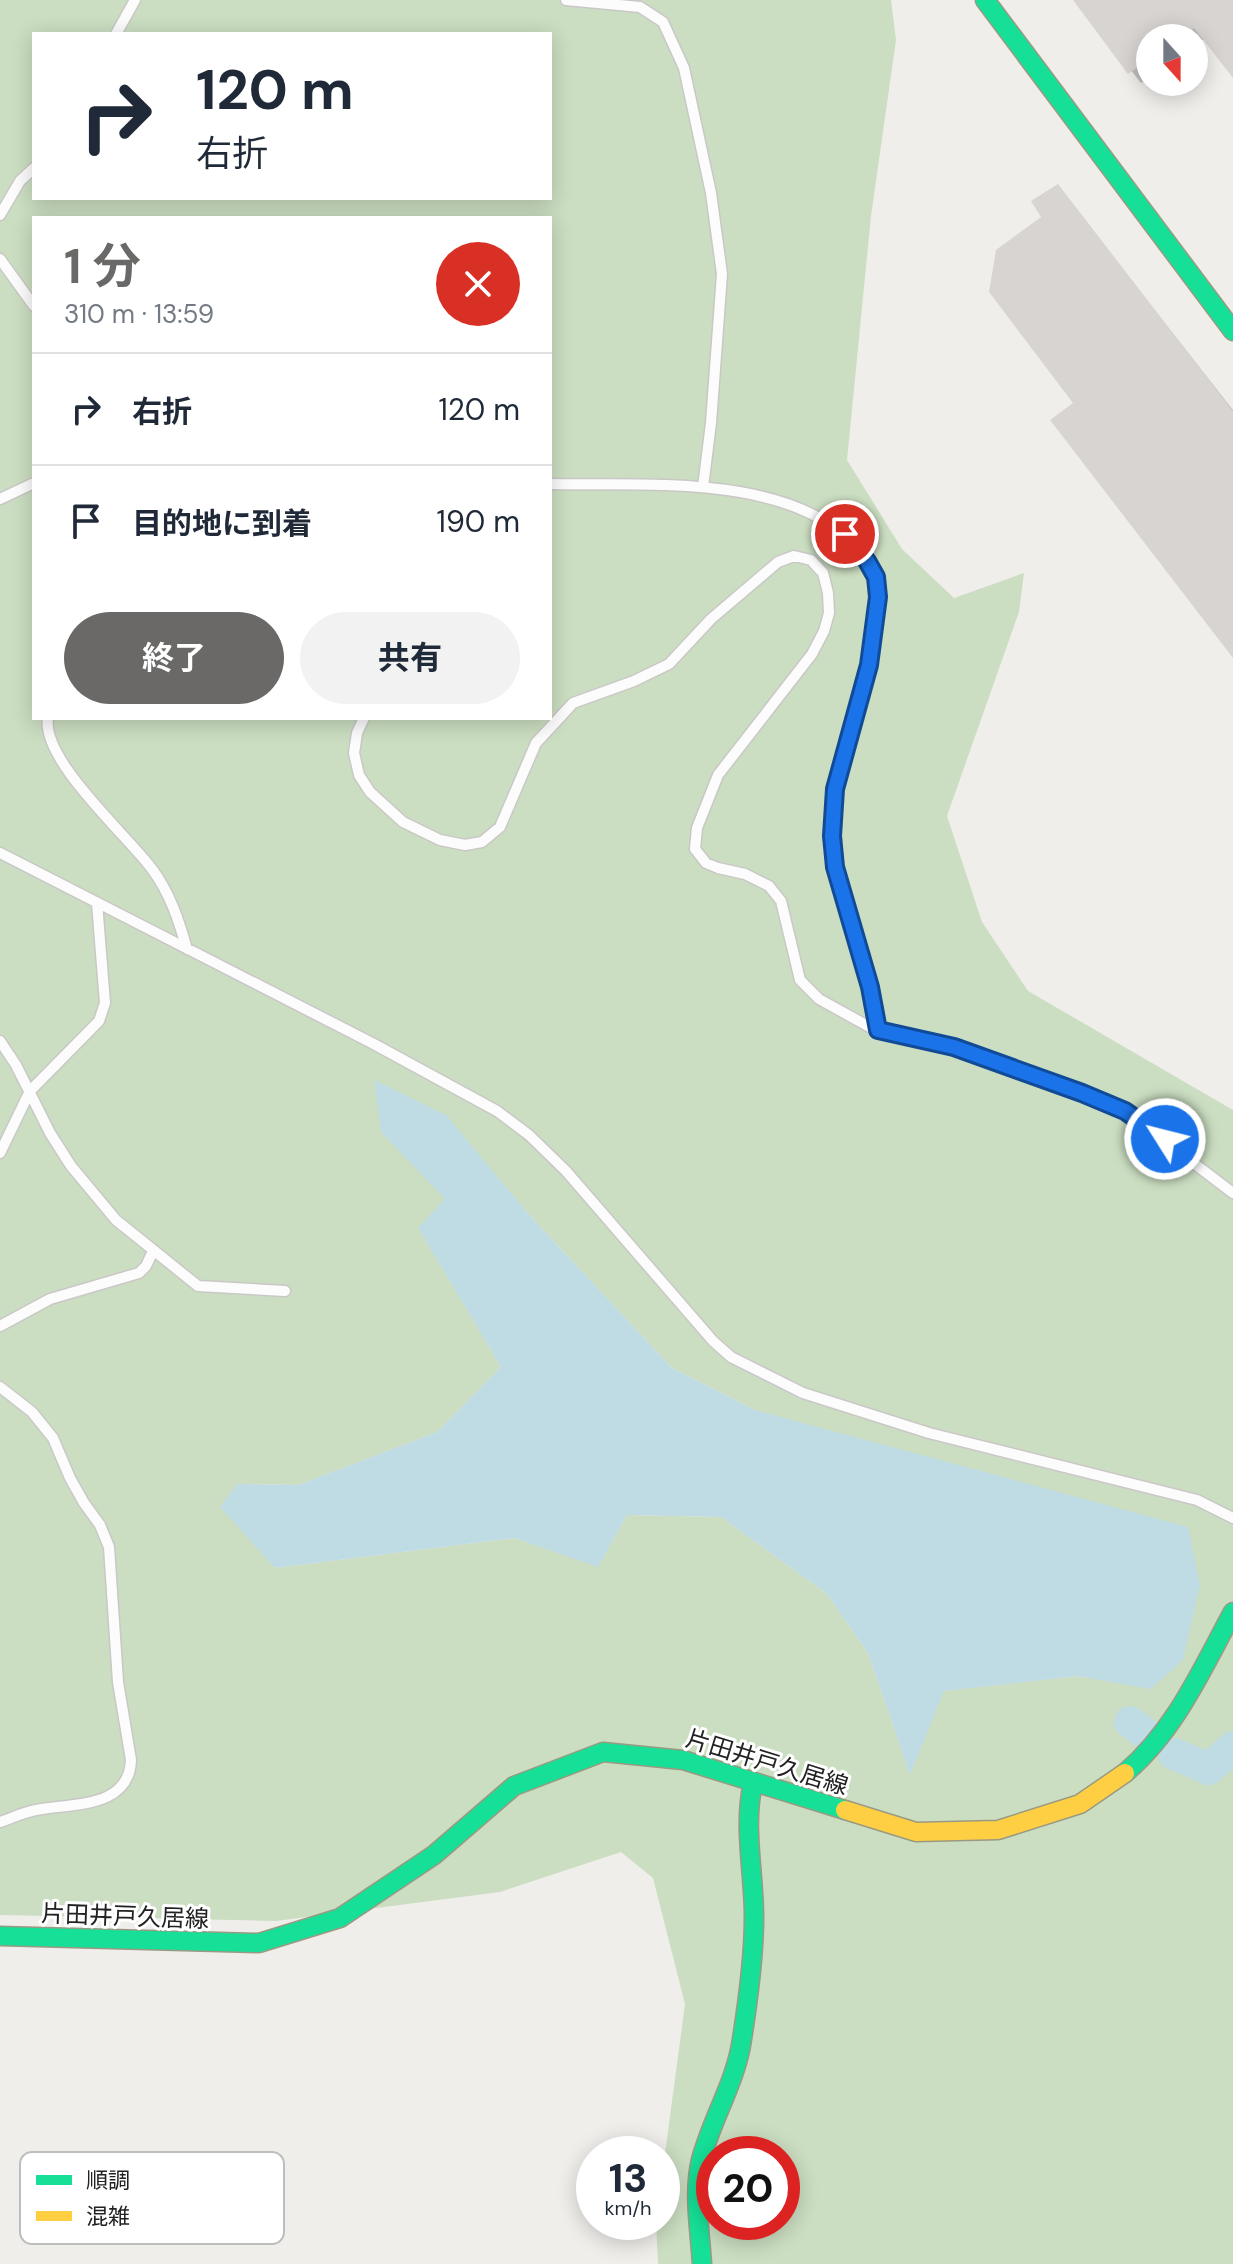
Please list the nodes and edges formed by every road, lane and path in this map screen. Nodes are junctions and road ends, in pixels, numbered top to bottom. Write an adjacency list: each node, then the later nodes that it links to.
1 (135, 0): 4 (lane)
2 (566, 0): 12 (lane)
3 (985, 0): 9 (main road)
4 (117, 32)
5 (32, 170): 6 (lane)
6 (0, 215)
7 (0, 259): 8 (lane)
8 (32, 303)
9 (1233, 331)
10 (32, 484): 13 (lane)
11 (552, 484): 12 (lane)
12 (703, 487): 19 (lane)
13 (0, 499)
14 (48, 720): 18 (lane)
15 (363, 720): 19 (lane)
16 (0, 853): 17 (lane)
17 (97, 903): 18 (lane); 21 (lane)
18 (187, 949): 28 (lane)
19 (878, 1030): 23 (lane)
20 (0, 1041): 21 (lane)
21 (30, 1091): 22 (lane); 24 (lane)
22 (0, 1153)
23 (1233, 1193)
24 (153, 1251): 25 (lane); 26 (lane)
25 (285, 1291)
26 (0, 1326)
27 (0, 1387): 31 (lane)
28 (1233, 1518)
29 (1233, 1612): 30 (main road, 片田井戸久居線)
30 (753, 1783): 32 (main road, 片田井戸久居線); 33 (main road)
31 (0, 1822)
32 (0, 1936)
33 (702, 2264)

